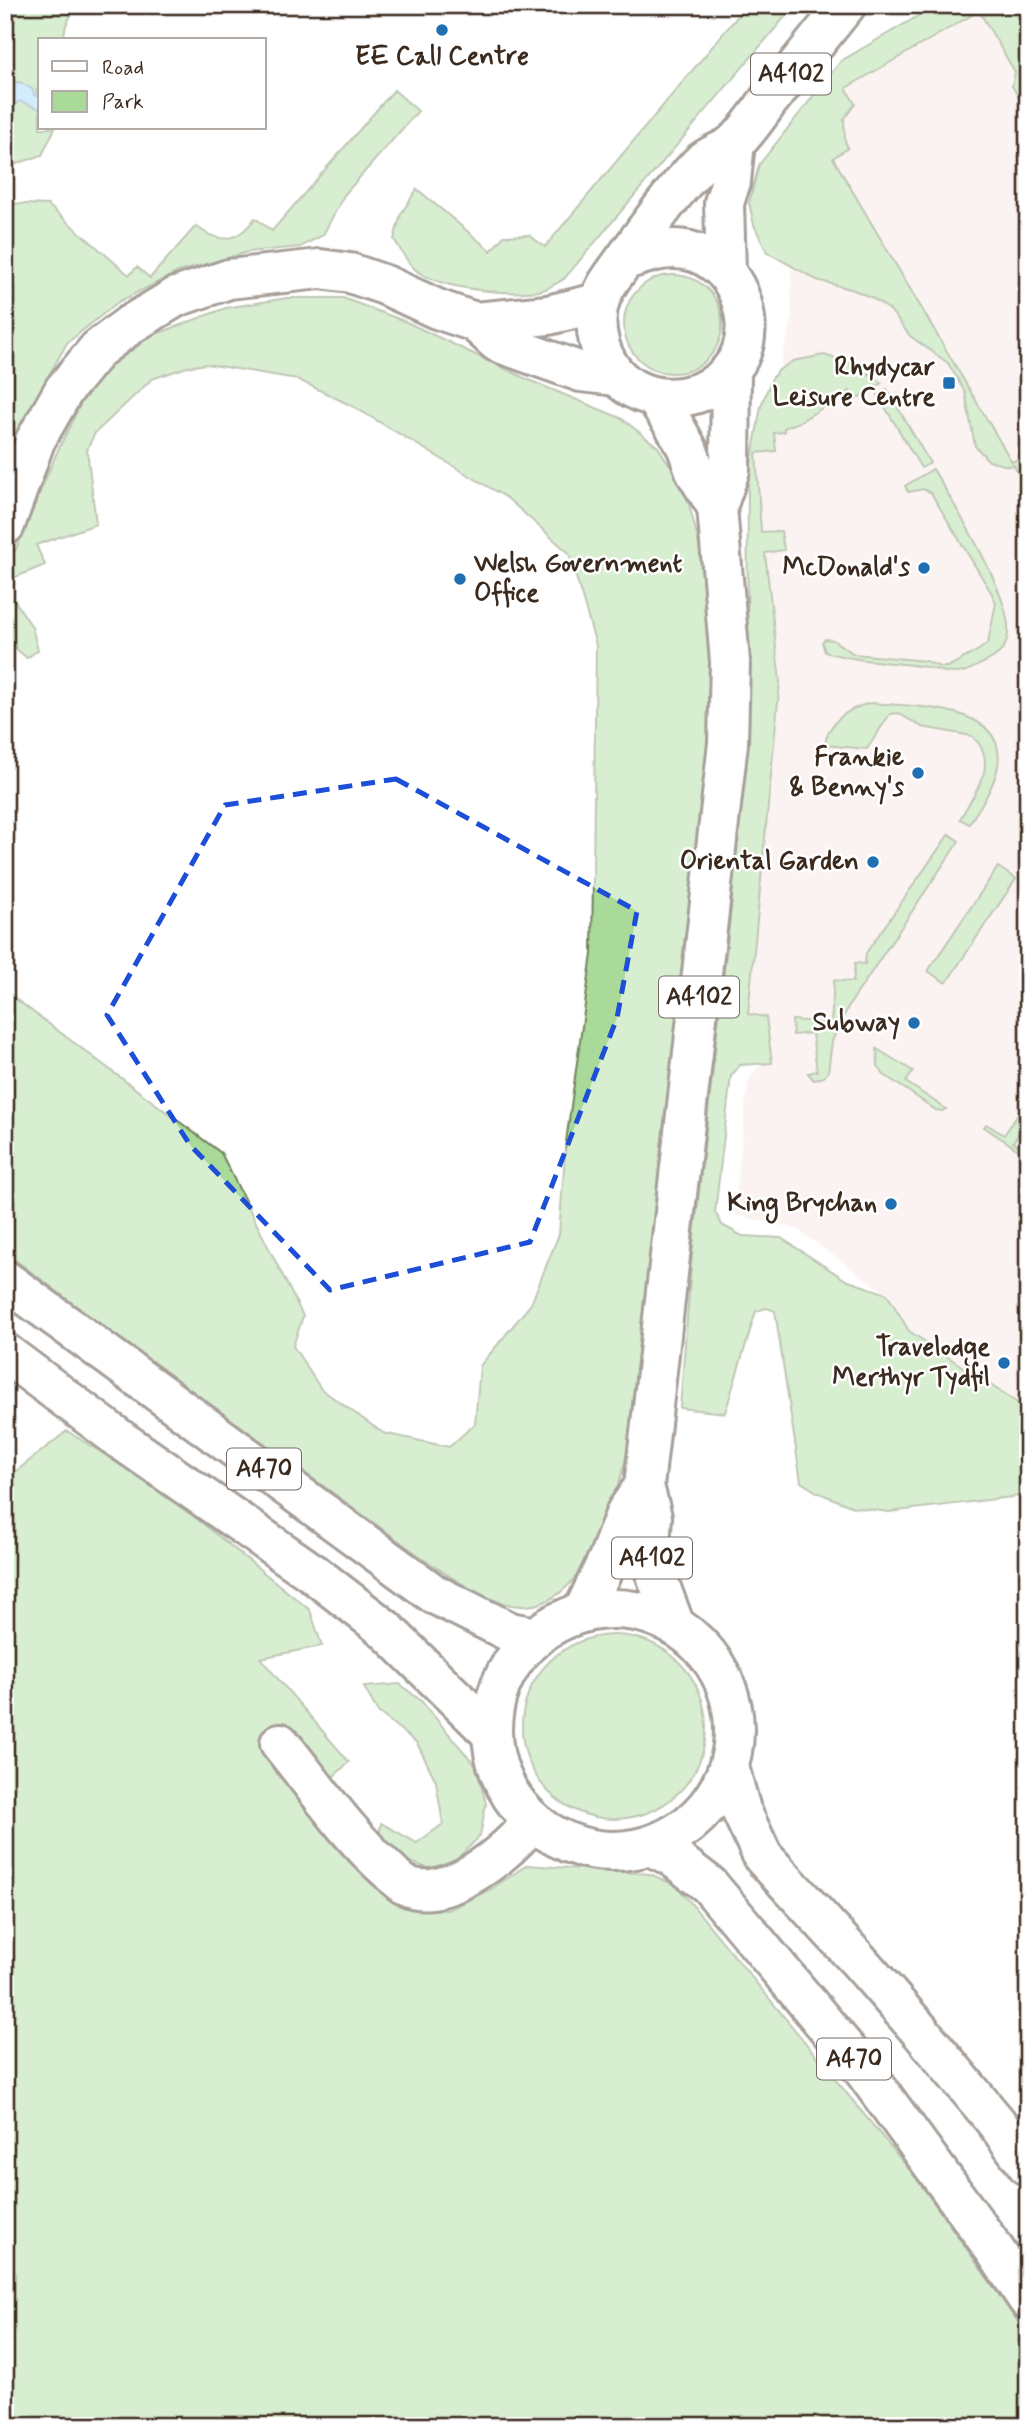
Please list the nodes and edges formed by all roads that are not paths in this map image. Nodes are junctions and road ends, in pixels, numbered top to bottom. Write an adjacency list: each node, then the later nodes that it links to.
1 (846, 5): 2 (main road, A4102)
2 (735, 142): 3 (main road, A4102); 4 (main road)
3 (625, 260): 4 (main road); 5 (main road)
4 (726, 271): 7 (main road)
5 (598, 303): 6 (main road); 8 (main road)
6 (475, 322): 8 (main road); 11 (main road)
7 (731, 370): 9 (main road); 10 (main road, A4102)
8 (617, 376): 9 (main road)
9 (654, 397): 10 (main road, A4102)
10 (717, 507): 14 (main road, A4102)
11 (5, 525)
12 (5, 1280): 17 (main road, A470)
13 (5, 1353): 18 (main road, A470)
14 (644, 1486): 15 (main road, A4102); 16 (main road, A4102)
15 (583, 1612): 16 (main road); 17 (main road)
16 (676, 1626): 20 (main road)
17 (535, 1637): 18 (main road)
18 (491, 1733): 21 (main road)
19 (280, 1743): 21 (main road)
20 (729, 1766): 22 (main road); 23 (main road, A470)
21 (532, 1821): 22 (main road)
22 (650, 1846): 24 (main road, A470)
23 (1028, 2166)
24 (1028, 2300)

